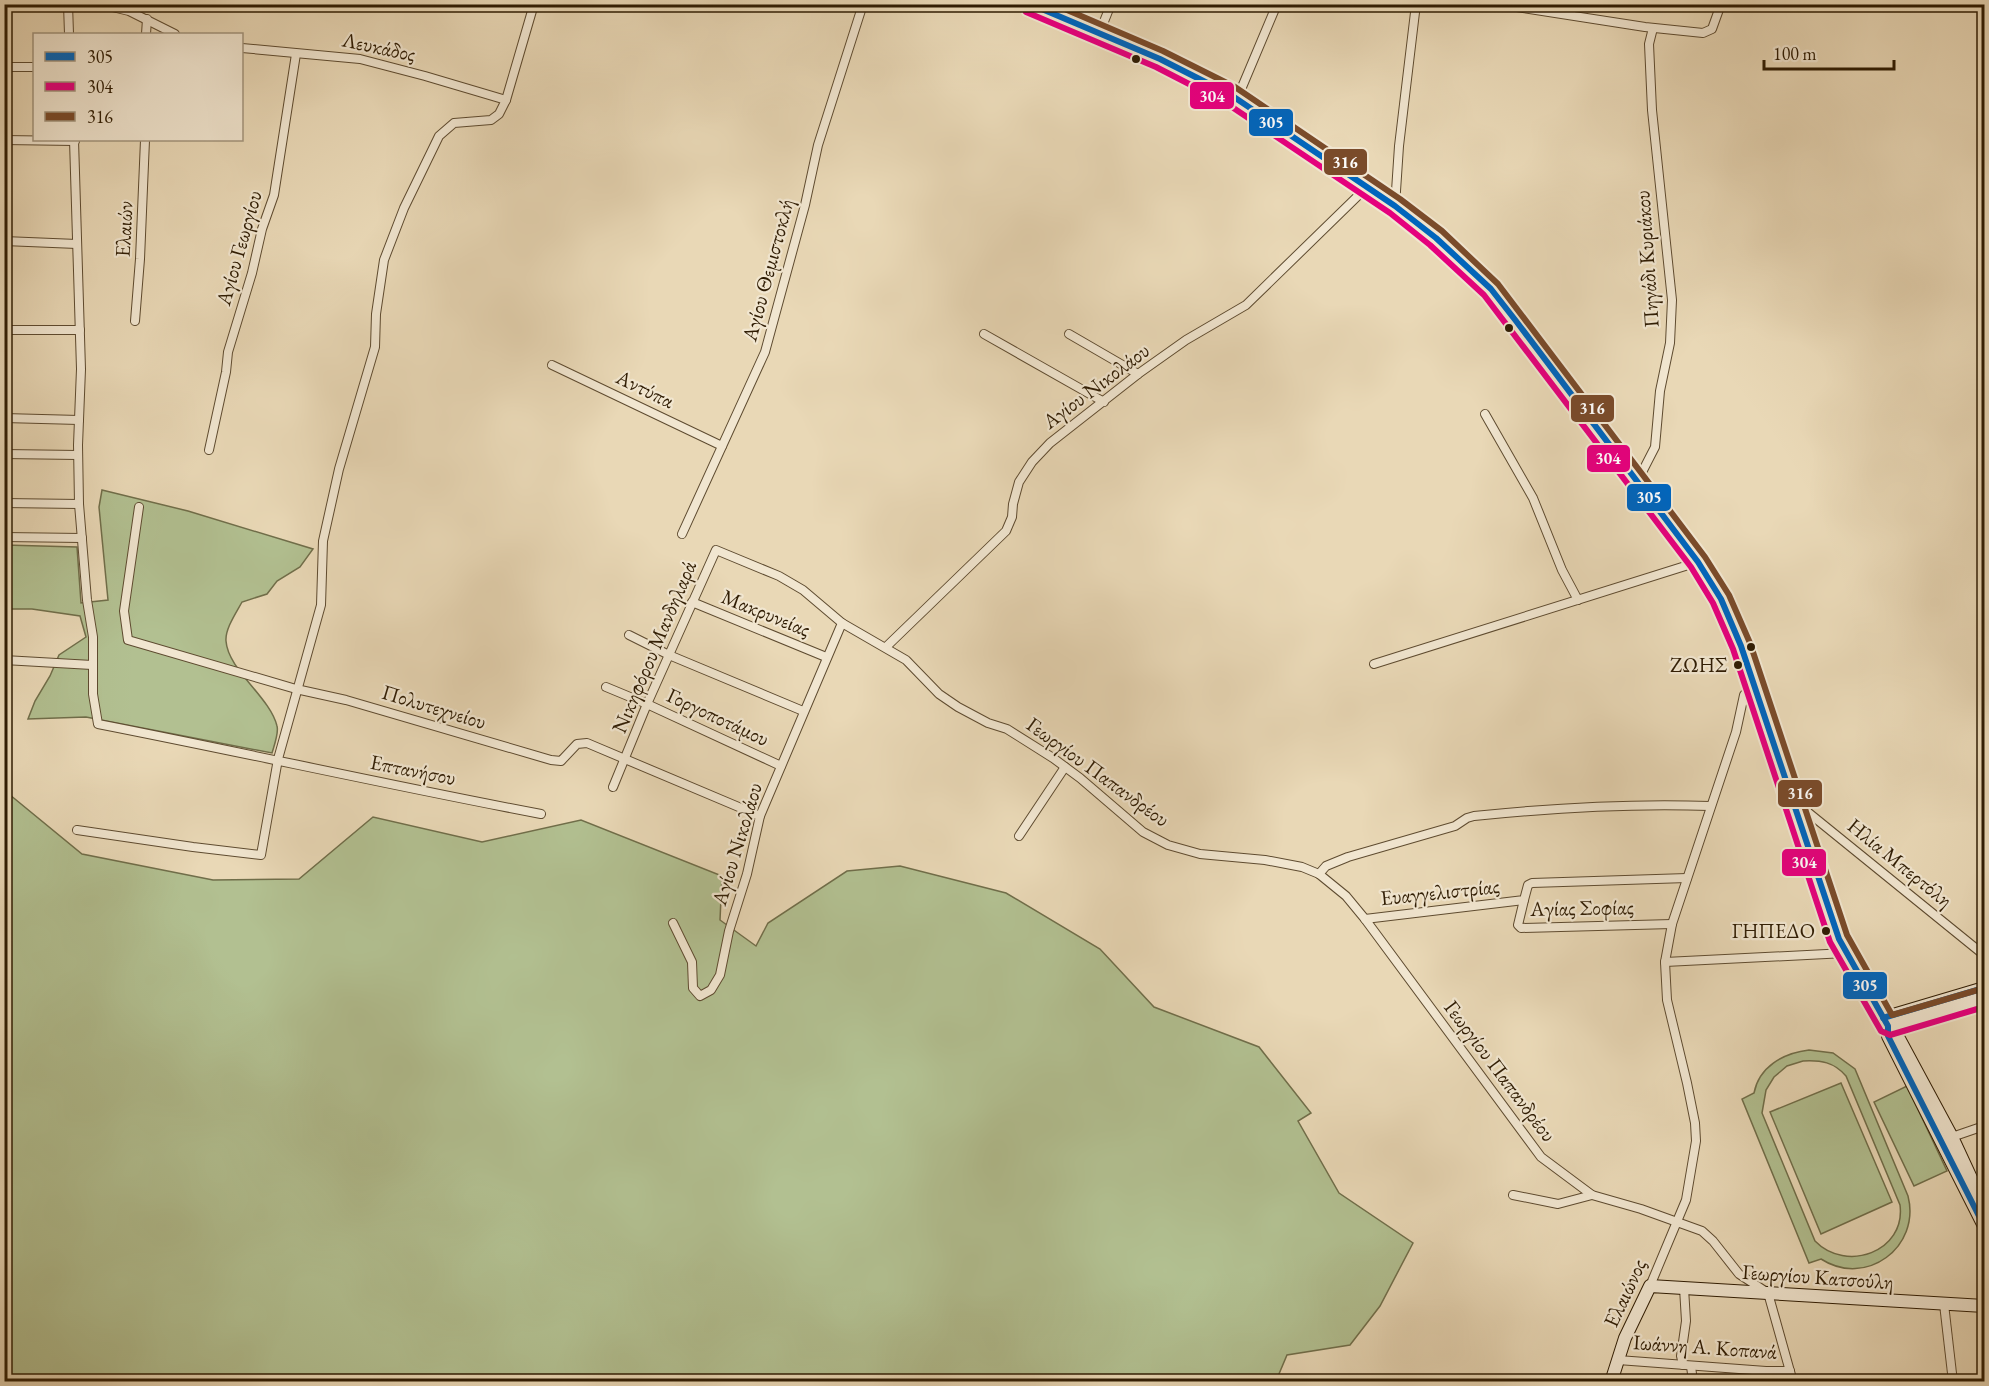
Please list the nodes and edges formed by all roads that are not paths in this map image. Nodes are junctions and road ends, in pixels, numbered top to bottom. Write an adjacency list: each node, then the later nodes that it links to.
1 (68, 4): 13 (street)
2 (100, 4): 11 (street)
3 (534, 4): 22 (street)
4 (863, 4): 42 (street, Αγίου Θεμιστοκλή)
5 (1029, 4): 16 (main road)
6 (1111, 4): 16 (street)
7 (1277, 4): 21 (street)
8 (1416, 4): 28 (street)
9 (1497, 4): 12 (street)
10 (1721, 4): 12 (street)
11 (147, 19): 14 (street); 15 (street)
12 (1653, 28): 46 (street, Πηγάδι Κυριάκου)
13 (69, 33)
14 (146, 33)
15 (173, 33)
16 (1099, 34): 21 (main road)
17 (243, 48): 18 (street, Λευκάδος)
18 (296, 54): 22 (street, Λευκάδος); 43 (street, Αγίου Γεωργίου)
19 (4, 67): 20 (street)
20 (33, 67)
21 (1237, 99): 27 (main road)
22 (506, 100): 67 (street)
23 (4, 140): 24 (street)
24 (33, 140)
25 (74, 141): 30 (street)
26 (145, 141): 31 (street, Ελαιών)
27 (1367, 187): 28 (main road); 37 (street, Αγίου Νικολάου)
28 (1395, 206): 46 (main road)
29 (4, 241): 30 (street)
30 (77, 244): 33 (street)
31 (135, 321)
32 (4, 330): 33 (street)
33 (80, 330): 41 (street)
34 (984, 334): 38 (street)
35 (1069, 334): 37 (street)
36 (552, 365): 42 (street, Αντύπα)
37 (1138, 374): 38 (street, Αγίου Νικολάου)
38 (1104, 402): 59 (street, Αγίου Νικολάου)
39 (1485, 414): 55 (street)
40 (4, 417): 41 (street)
41 (79, 420): 45 (street)
42 (722, 446): 50 (street, Αγίου Θεμιστοκλή)
43 (209, 450)
44 (4, 454): 45 (street)
45 (78, 455): 48 (street)
46 (1637, 482): 54 (main road)
47 (4, 503): 48 (street)
48 (79, 504): 52 (street)
49 (139, 507): 67 (street, Πολυτεχνείου)
50 (682, 534)
51 (4, 537): 52 (street)
52 (82, 538): 64 (street)
53 (716, 550): 56 (street, Νικηφόρου Μανδηλαρά); 57 (street, Γεωργίου Παπανδρέου)
54 (1698, 562): 55 (street); 65 (main road)
55 (1578, 600): 63 (street)
56 (692, 602): 60 (street, Νικηφόρου Μανδηλαρά); 61 (street, Μακρυνείας)
57 (842, 622): 59 (street, Γεωργίου Παπανδρέου); 61 (street, Αγίου Νικολάου)
58 (629, 635): 60 (street)
59 (886, 647): 73 (street, Γεωργίου Παπανδρέου)
60 (669, 655): 68 (street, Νικηφόρου Μανδηλαρά); 69 (street)
61 (826, 657): 69 (street, Αγίου Νικολάου)
62 (4, 660): 64 (street)
63 (1374, 664)
64 (92, 665): 70 (street, Επτανήσου)
65 (1754, 683): 75 (main road); 76 (street, Ελαιώνος)
66 (606, 687): 68 (street, Γοργοποτάμου)
67 (296, 689): 70 (street); 71 (street, Πολυτεχνείου)
68 (647, 704): 71 (street, Νικηφόρου Μανδηλαρά); 72 (street, Γοργοποτάμου)
69 (803, 711): 72 (street, Αγίου Νικολάου)
70 (278, 759): 77 (street, Επτανήσου); 79 (street)
71 (626, 759): 74 (street, Νικηφόρου Μανδηλαρά); 78 (street)
72 (781, 766): 78 (street, Αγίου Νικολάου)
73 (1065, 767): 80 (street); 81 (street, Γεωργίου Παπανδρέου)
74 (613, 787)
75 (1793, 800): 87 (main road); 88 (street, Ηλία Μπερτόλη)
76 (1710, 806): 81 (street); 82 (street, Ελαιώνος)
77 (541, 814)
78 (760, 816): 85 (street, Αγίου Νικολάου)
79 (77, 830)
80 (1019, 836)
81 (1319, 874): 84 (street, Γεωργίου Παπανδρέου)
82 (1687, 878): 83 (street, Ευαγγελιστρίας); 86 (street, Ελαιώνος)
83 (1524, 900): 84 (street, Ευαγγελιστρίας); 86 (street, Αγίας Σοφίας)
84 (1365, 919): 96 (street, Γεωργίου Παπανδρέου)
85 (673, 923)
86 (1672, 924): 89 (street, Ελαιώνος)
87 (1846, 953): 89 (street); 92 (main road)
88 (1984, 955)
89 (1665, 962): 98 (street, Ελαιώνος)
90 (1984, 988): 92 (main road)
91 (1984, 998): 92 (main road)
92 (1885, 1022): 94 (main road)
93 (1984, 1126): 94 (street)
94 (1947, 1139): 97 (main road); 99 (main road)
95 (1513, 1195): 96 (street)
96 (1592, 1195): 98 (street, Γεωργίου Παπανδρέου)
97 (1984, 1206)
98 (1678, 1221): 100 (street, Ελαιώνος); 102 (street, Γεωργίου Παπανδρέου)
99 (1984, 1226)
100 (1650, 1286): 101 (main road, Γεωργίου Κατσούλη); 105 (main road, Ελαιώνος)
101 (1684, 1288): 102 (main road, Γεωργίου Κατσούλη); 106 (street)
102 (1768, 1293): 103 (main road, Γεωργίου Κατσούλη); 107 (street)
103 (1944, 1304): 104 (main road, Γεωργίου Κατσούλη); 111 (street)
104 (1984, 1306)
105 (1618, 1360): 106 (street, Ιωάννη Α. Κοπανά); 108 (main road, Ελαιώνος)
106 (1687, 1366): 107 (street, Ιωάννη Α. Κοπανά); 109 (street)
107 (1790, 1371): 110 (street)
108 (1611, 1382)
109 (1693, 1382)
110 (1793, 1382)
111 (1953, 1382)

